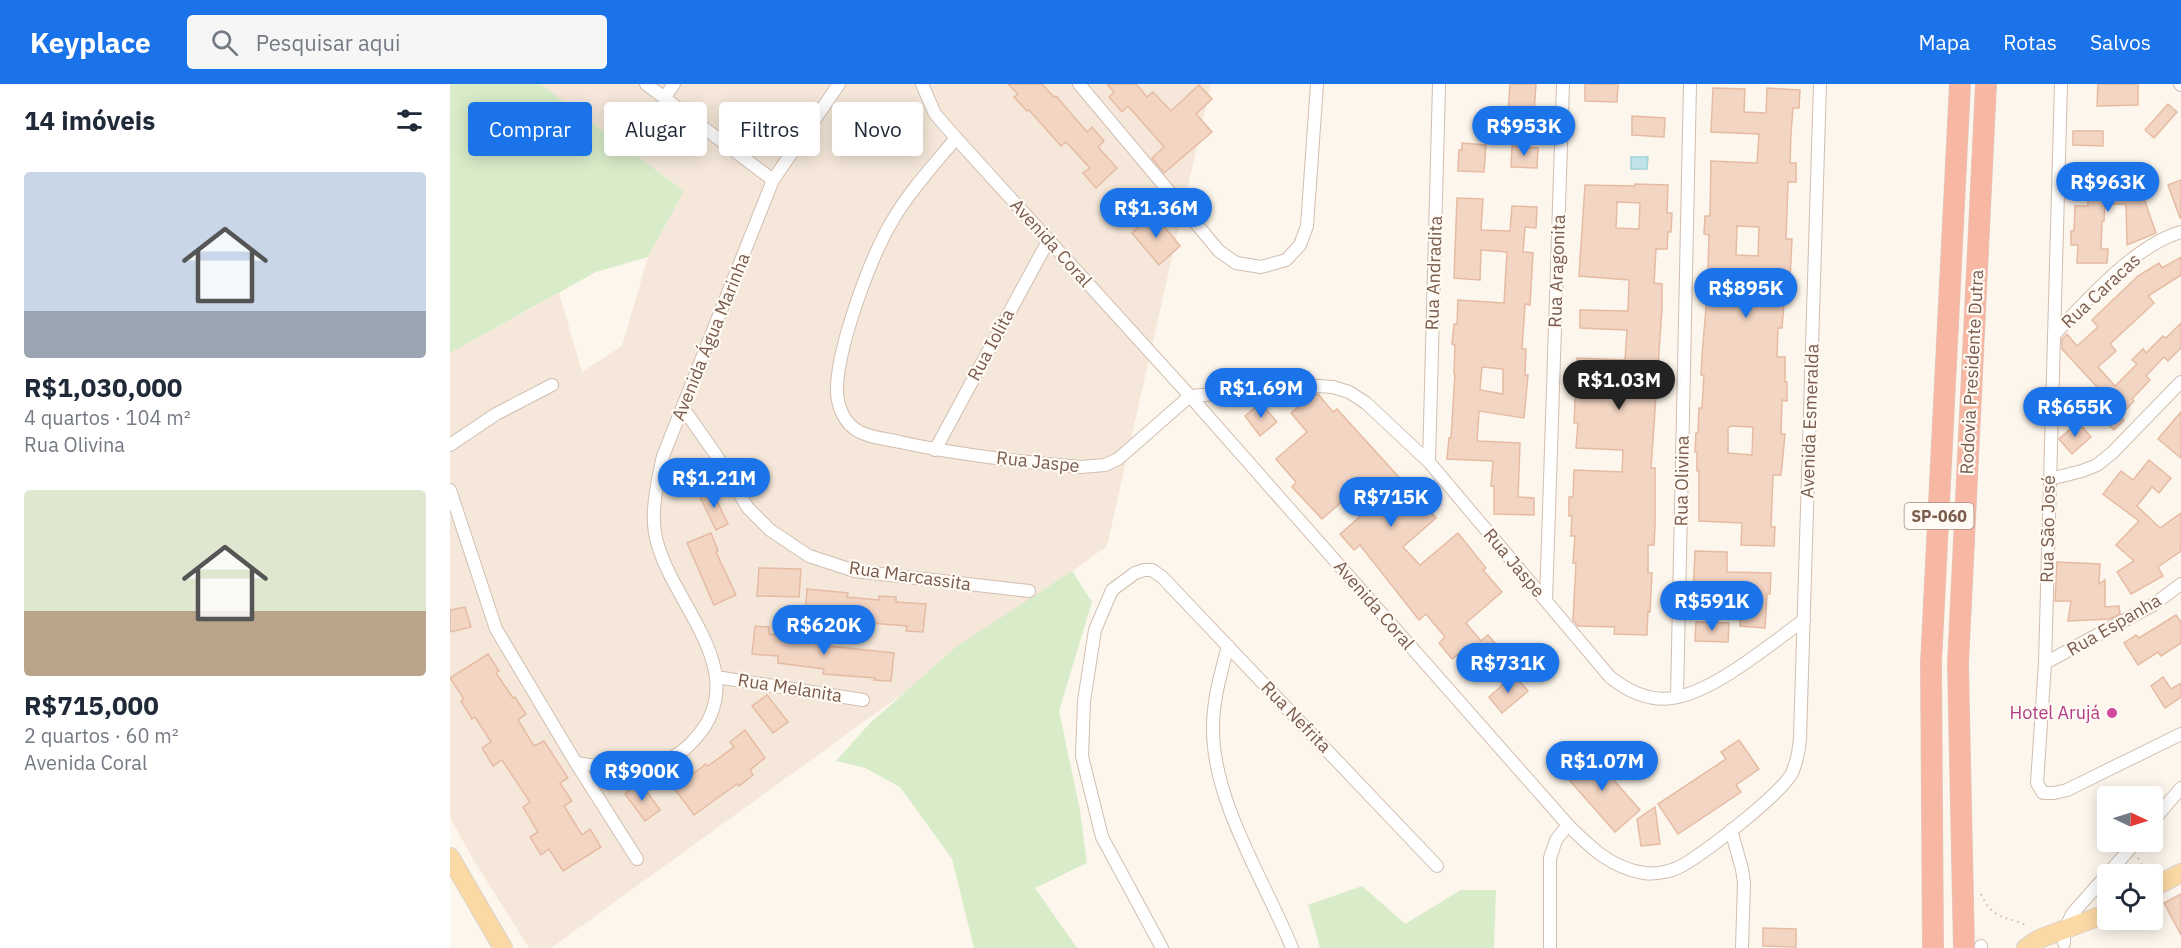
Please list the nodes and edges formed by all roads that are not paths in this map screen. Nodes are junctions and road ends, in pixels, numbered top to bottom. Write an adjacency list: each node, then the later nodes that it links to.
1 (646, 84): 14 (street)
2 (674, 84): 14 (street)
3 (839, 84): 16 (street, Avenida Água Marinha)
4 (922, 84): 15 (street, Avenida Coral)
5 (1078, 84): 6 (street)
6 (1317, 84)
7 (1439, 84): 26 (street, Rua Andradita)
8 (1563, 84): 31 (street, Rua Aragonita)
9 (1690, 84): 36 (street, Rua Olivina)
10 (1820, 84): 32 (street, Avenida Esmeralda)
11 (1960, 84): 64 (highway, Rodovia Presidente Dutra / SP-060)
12 (1986, 84): 58 (highway, Rodovia Presidente Dutra / SP-060)
13 (2061, 84): 19 (street, Rua São José)
14 (664, 98): 16 (street)
15 (956, 138): 18 (street, Avenida Coral); 25 (street, Rua Jaspe)
16 (773, 180): 23 (street, Avenida Água Marinha)
17 (2181, 232): 19 (street, Rua Caracas)
18 (1048, 241): 22 (street, Avenida Coral); 25 (street, Rua Iolita)
19 (2054, 335): 27 (street, Rua São José)
20 (2181, 382): 27 (street)
21 (552, 385): 24 (street)
22 (1190, 396): 25 (street, Rua Jaspe); 26 (street, Rua Jaspe); 43 (street, Avenida Coral)
23 (683, 408): 30 (street, Rua Marcassita); 35 (street, Avenida Água Marinha)
24 (450, 445)
25 (935, 450)
26 (1429, 462): 31 (street, Rua Jaspe)
27 (2050, 479): 34 (street, Rua São José)
28 (450, 490): 40 (street)
29 (2181, 584): 34 (street, Rua Espanha)
30 (1029, 591)
31 (1546, 601): 36 (street, Rua Jaspe)
32 (1804, 620): 36 (street, Rua Jaspe); 39 (street, Avenida Esmeralda)
33 (1228, 646): 49 (street, Rua Nefrita); 60 (street, Rua Nefrita); 61 (street)
34 (2045, 663): 38 (street, Rua São José)
35 (717, 676): 37 (street, Rua Melanita); 40 (street, Avenida Água Marinha)
36 (1677, 697)
37 (863, 700)
38 (2181, 734)
39 (1797, 758): 44 (street, Avenida Coral)
40 (576, 763): 47 (street)
41 (2181, 789): 42 (street)
42 (2163, 809)
43 (1568, 825): 44 (street, Avenida Coral); 62 (street)
44 (1731, 830): 63 (street)
45 (2127, 852): 48 (street)
46 (450, 857): 59 (main road)
47 (637, 859)
48 (2118, 864)
49 (1437, 866)
50 (2181, 873): 51 (main road)
51 (2163, 882)
52 (2181, 884): 54 (main road)
53 (2097, 887): 57 (street)
54 (2163, 893)
55 (2097, 919): 57 (main road)
56 (2097, 926): 57 (main road)
57 (2061, 941): 65 (main road)
58 (1975, 947)
59 (503, 948)
60 (1162, 948)
61 (1292, 948)
62 (1550, 948)
63 (1742, 948)
64 (1933, 948)
65 (2026, 948)

